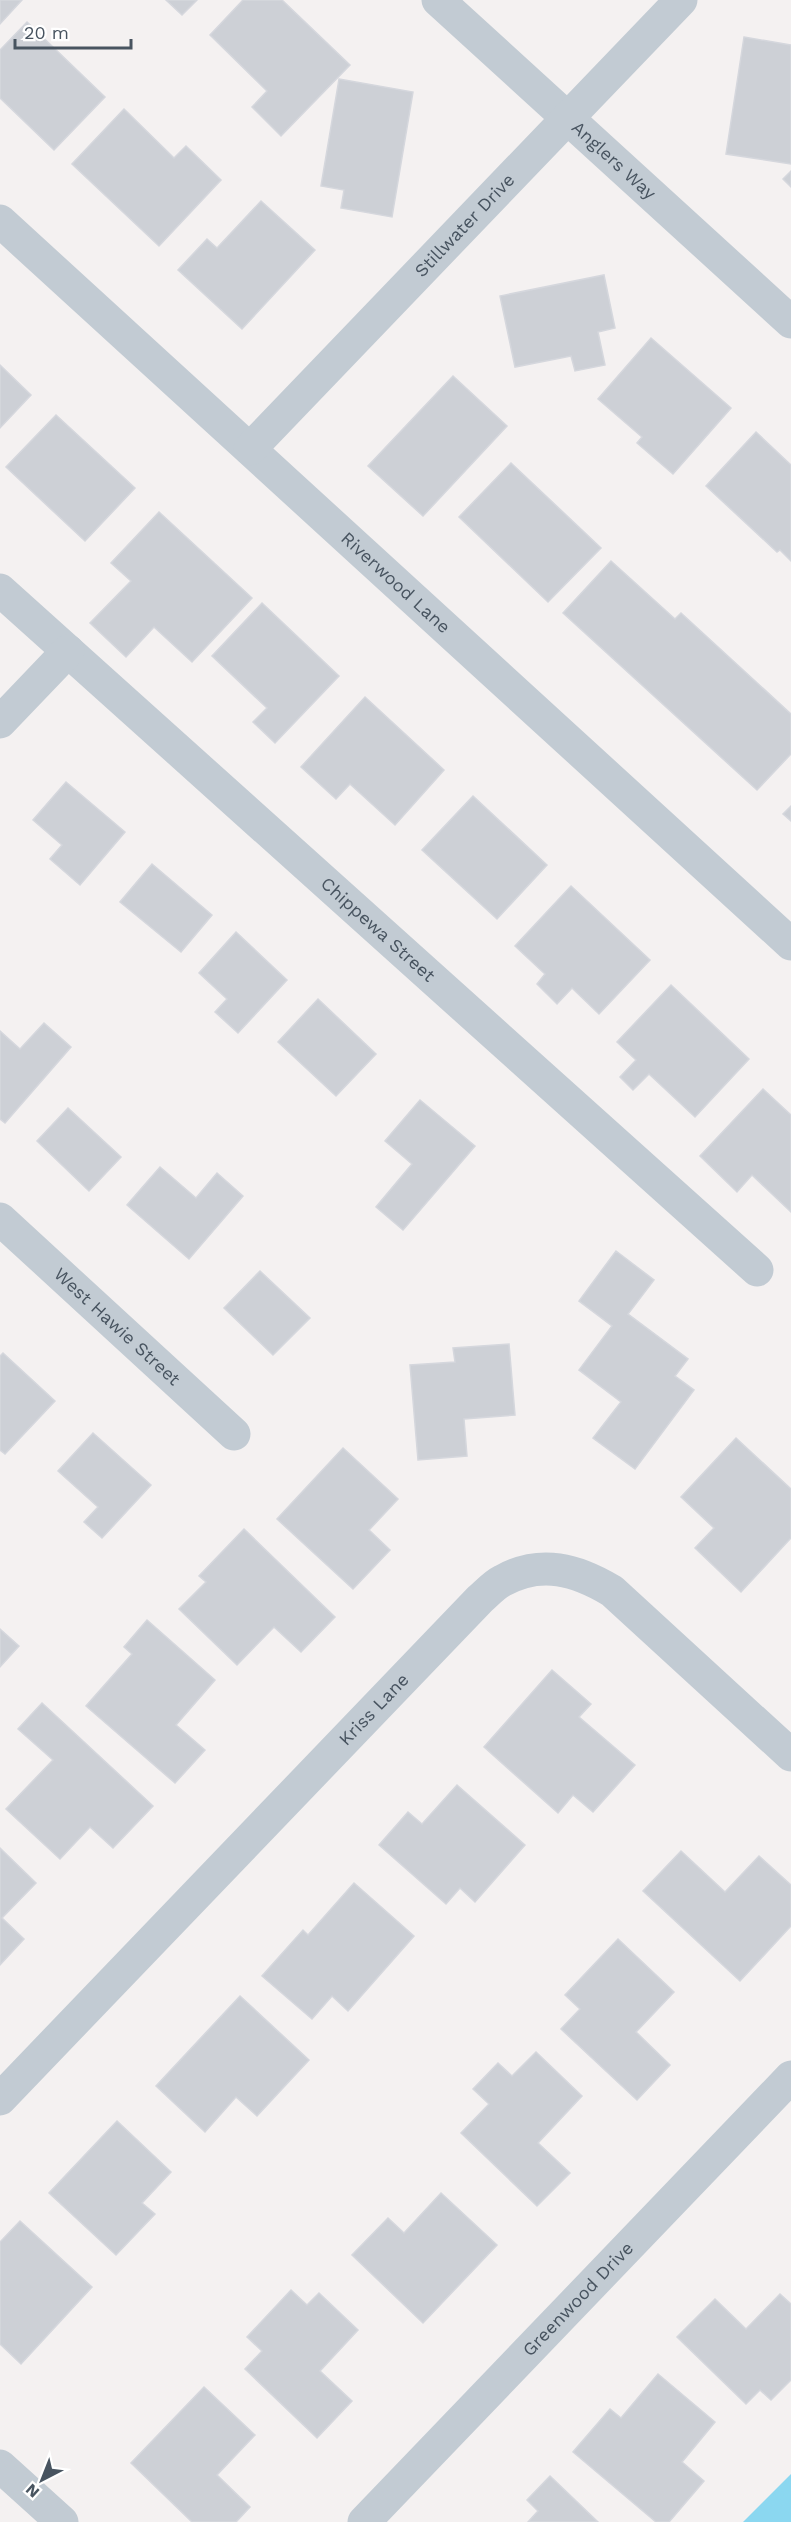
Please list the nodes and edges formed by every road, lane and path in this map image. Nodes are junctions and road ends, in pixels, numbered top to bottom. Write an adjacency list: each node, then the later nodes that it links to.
1 (438, 0): 3 (street, Anglers Way)
2 (681, 0): 3 (street, Stillwater Drive)
3 (567, 118): 5 (street, Anglers Way); 6 (street, Stillwater Drive)
4 (0, 221): 6 (street, Riverwood Lane)
5 (791, 322)
6 (250, 449): 10 (street, Riverwood Lane)
7 (0, 590): 8 (street, Chippewa Street)
8 (68, 651): 9 (street); 12 (street, Chippewa Street)
9 (0, 722)
10 (791, 944)
11 (0, 1220): 13 (street, West Hawie Street)
12 (757, 1270)
13 (234, 1434)
14 (791, 1755): 16 (street, Kriss Lane)
15 (791, 2077): 19 (street, Greenwood Drive)
16 (0, 2098)
17 (0, 2466): 18 (street)
18 (62, 2522)
19 (364, 2522)

